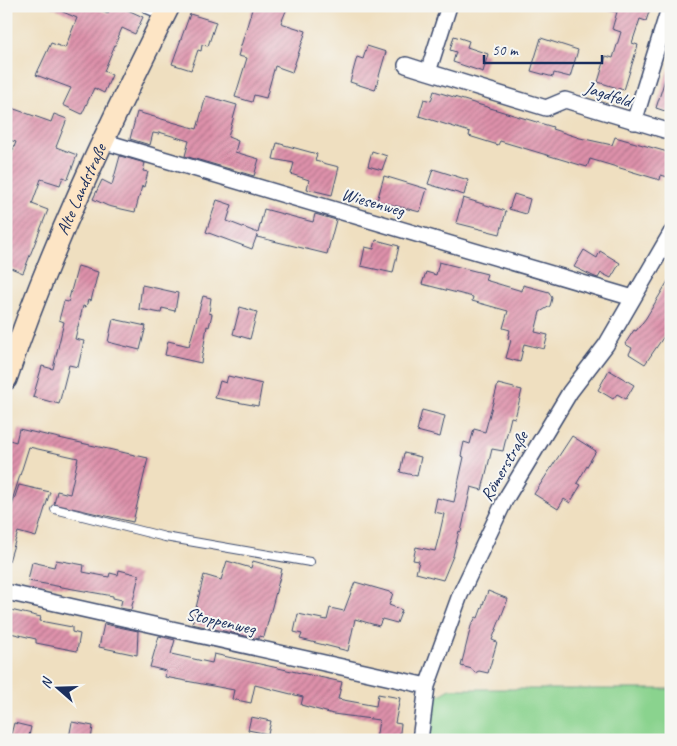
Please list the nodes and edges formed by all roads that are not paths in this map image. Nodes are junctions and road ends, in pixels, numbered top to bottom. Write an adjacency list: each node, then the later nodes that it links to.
1 (448, 6): 5 (street)
2 (162, 8): 8 (main road, Alte Landstraße)
3 (667, 15): 6 (street, Jagdfeld)
4 (406, 65): 5 (street, Jagdfeld)
5 (428, 72): 6 (street, Jagdfeld)
6 (634, 122): 7 (street, Jagdfeld)
7 (671, 132)
8 (102, 142): 10 (street, Wiesenweg); 11 (main road, Alte Landstraße)
9 (671, 233): 10 (street, Römerstraße)
10 (633, 298): 15 (street, Römerstraße)
11 (6, 379)
12 (55, 509): 13 (lane)
13 (310, 562)
14 (6, 592): 15 (street, Stoppenweg)
15 (427, 686): 16 (street, Römerstraße)
16 (420, 740)

